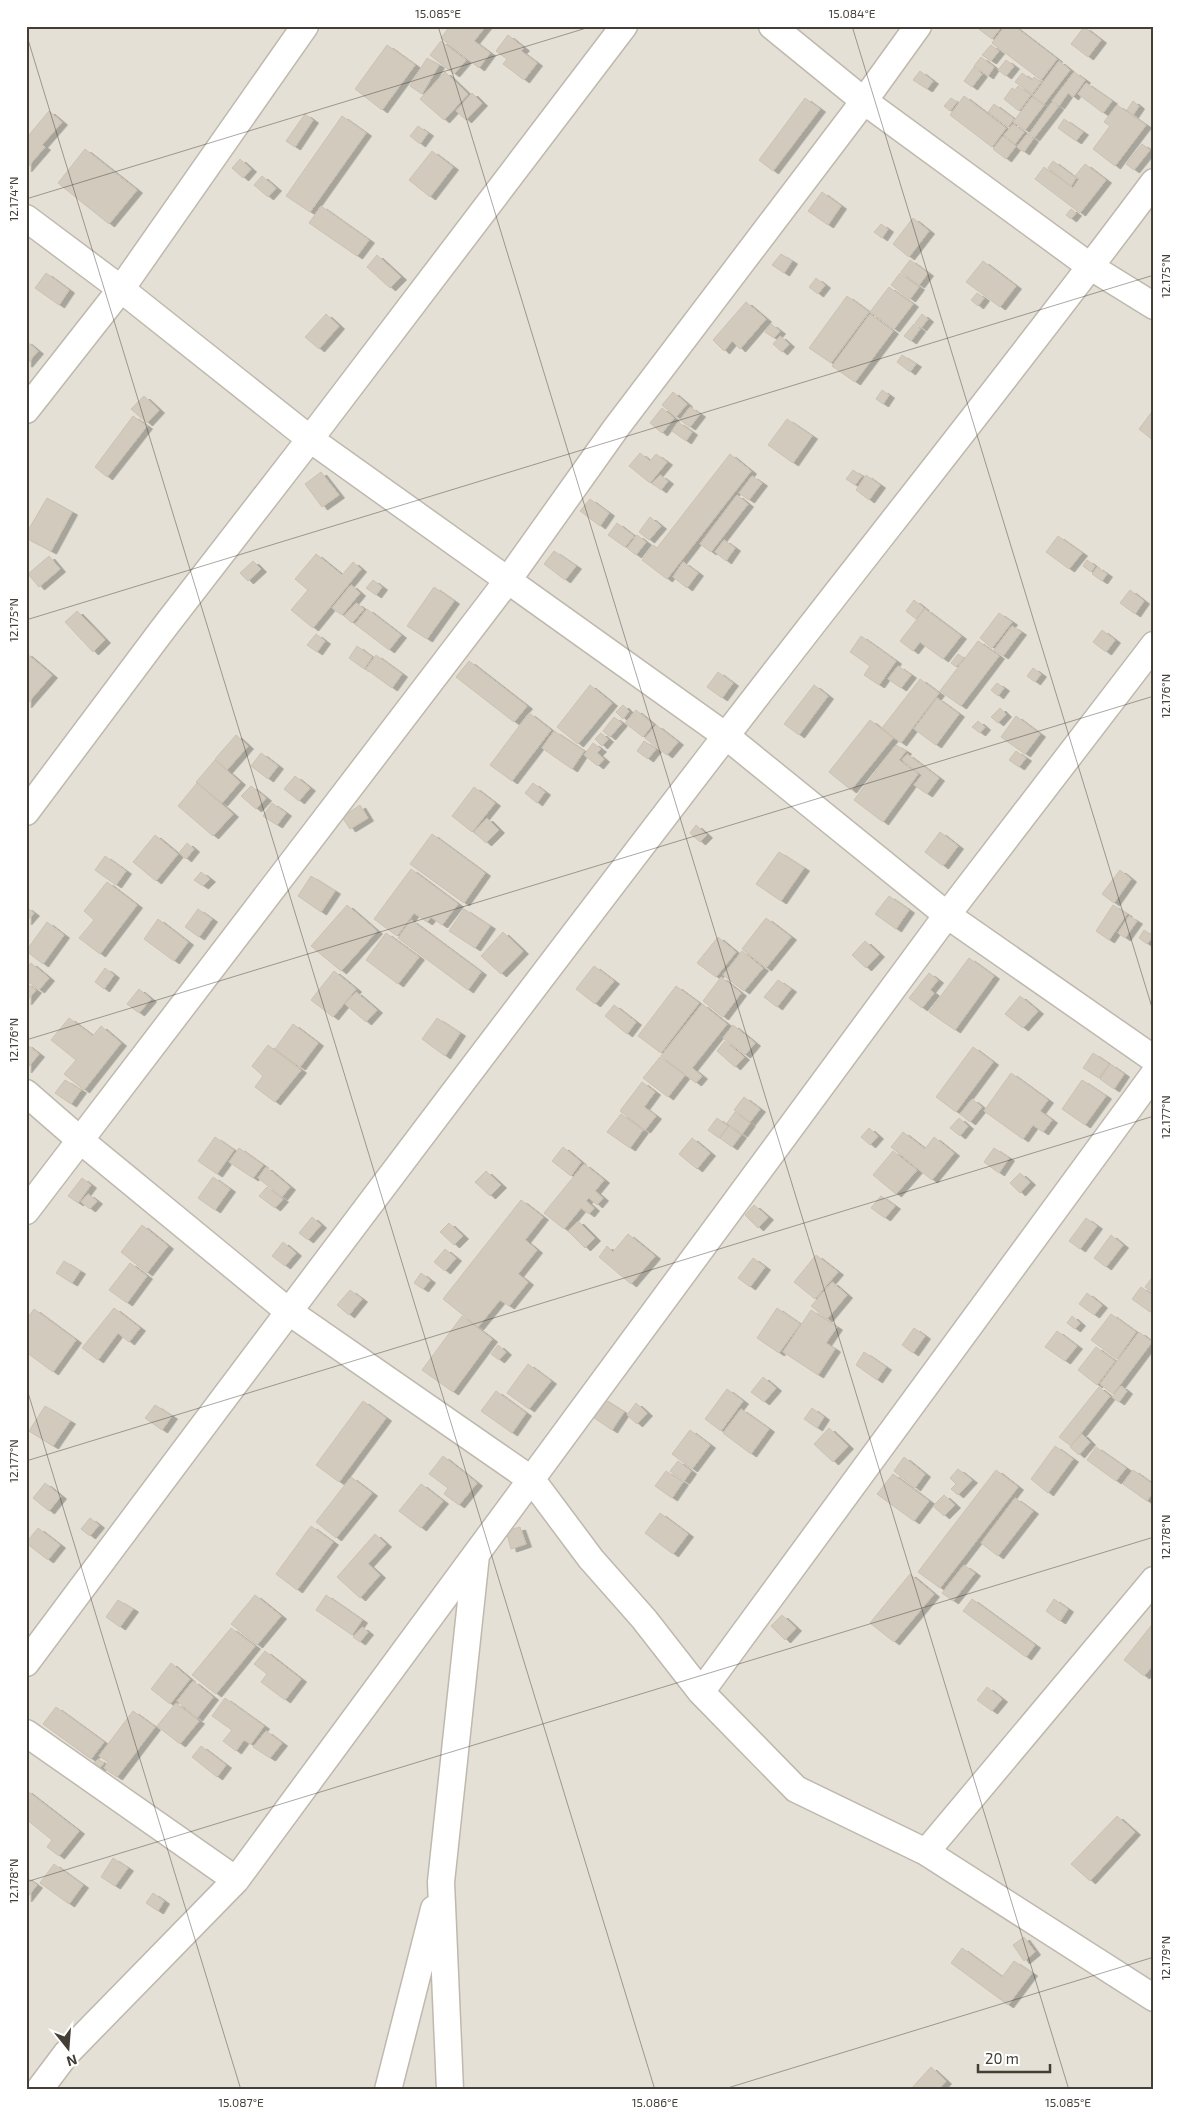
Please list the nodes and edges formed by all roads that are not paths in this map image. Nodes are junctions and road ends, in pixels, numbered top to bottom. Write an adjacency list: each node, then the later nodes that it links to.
1 (305, 26): 9 (street)
2 (624, 26): 12 (street)
3 (772, 26): 5 (street)
4 (918, 26): 5 (street)
5 (864, 101): 8 (street); 13 (street)
6 (1154, 182): 8 (street)
7 (26, 218): 9 (street)
8 (1091, 267): 10 (street); 15 (street)
9 (121, 289): 11 (street); 12 (street)
10 (1154, 306)
11 (26, 410)
12 (310, 439): 13 (street); 16 (street)
13 (508, 580): 15 (street); 21 (street)
14 (1154, 645): 17 (street)
15 (726, 736): 17 (street); 23 (street)
16 (26, 812)
17 (947, 915): 18 (street); 24 (street)
18 (1154, 1059)
19 (1154, 1074): 28 (street)
20 (26, 1093): 21 (street)
21 (80, 1140): 22 (street); 23 (street)
22 (26, 1211)
23 (288, 1311): 24 (street); 27 (street)
24 (532, 1480): 25 (street); 28 (street)
25 (476, 1555): 31 (street); 32 (street)
26 (1154, 1580): 30 (street)
27 (26, 1663)
28 (701, 1692): 30 (street)
29 (26, 1733): 31 (street)
30 (926, 1852): 33 (street)
31 (236, 1880): 34 (street)
32 (441, 1882): 35 (street); 36 (street)
33 (1154, 1998)
34 (39, 2090)
35 (388, 2090)
36 (450, 2090)

